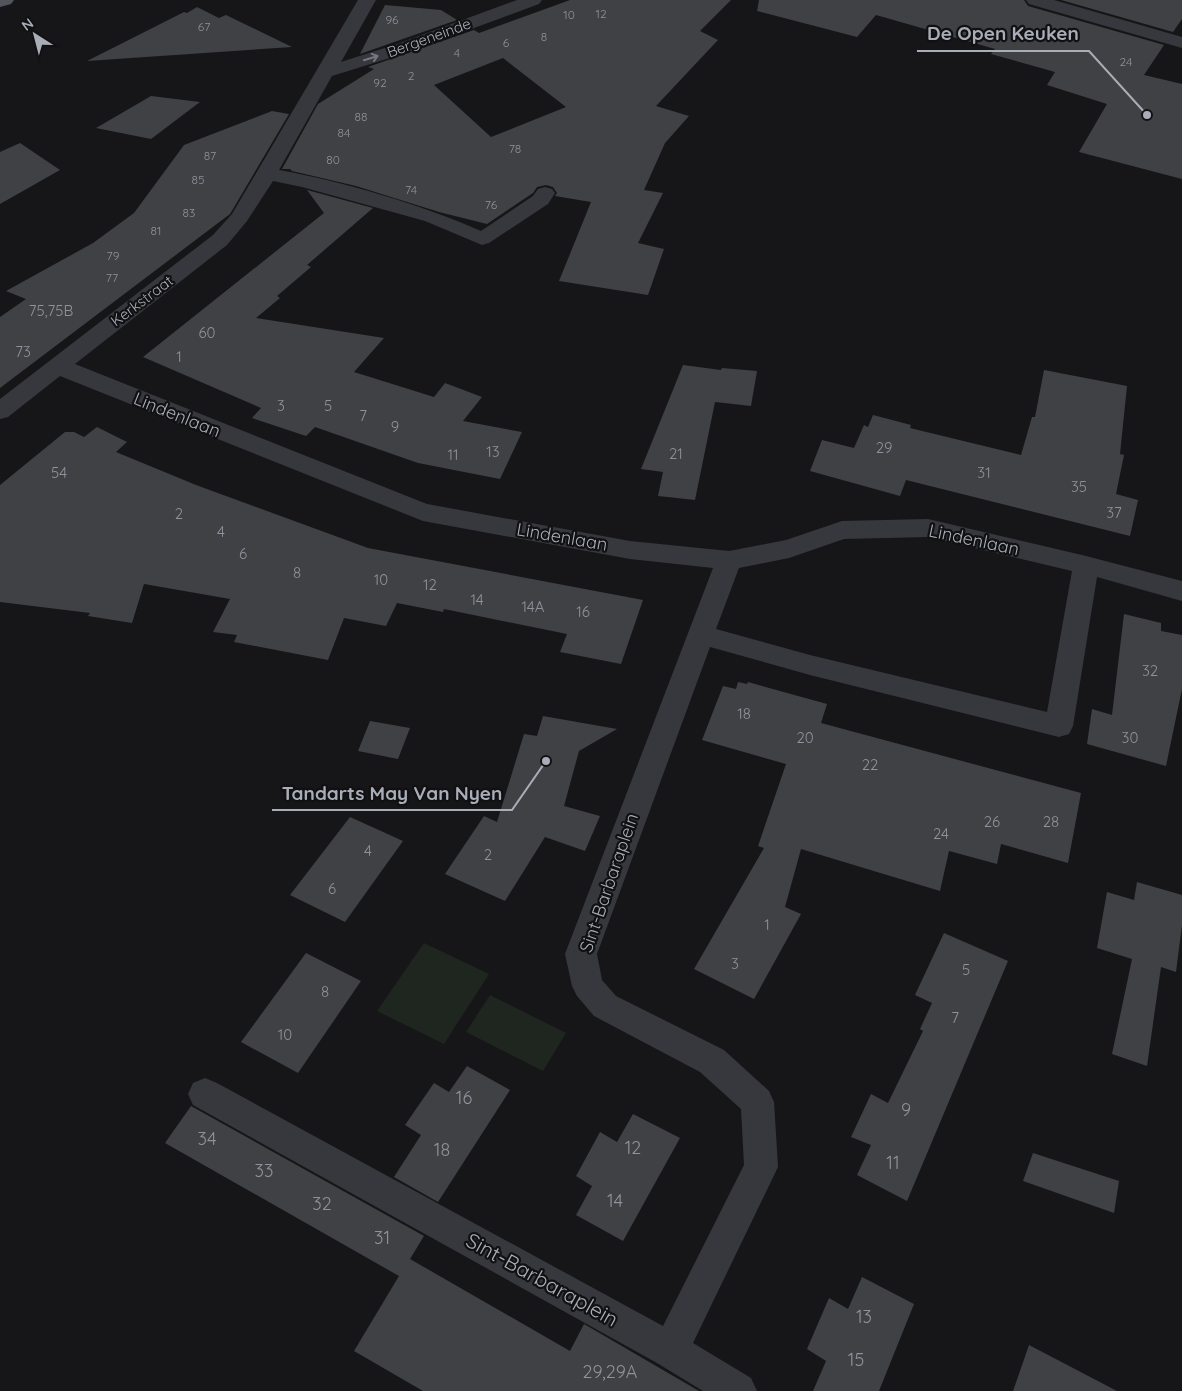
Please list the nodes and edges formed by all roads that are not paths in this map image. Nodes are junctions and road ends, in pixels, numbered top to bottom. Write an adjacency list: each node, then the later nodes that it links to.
1 (6, 0): 5 (main road)
2 (367, 0): 7 (street, Kerkstraat)
3 (533, 0): 7 (street, Bergeneinde, one-way to 3)
4 (1035, 0): 6 (street)
5 (0, 2)
6 (1182, 43)
7 (324, 73): 8 (street, Kerkstraat)
8 (267, 174): 9 (street); 10 (street, Kerkstraat)
9 (545, 193)
10 (57, 366): 11 (street, Kerkstraat); 12 (street, Lindenlaan)
11 (0, 412)
12 (729, 560): 13 (street, Lindenlaan); 15 (street, Sint-Barbaraplein)
13 (1086, 565): 14 (street, Lindenlaan); 15 (street)
14 (1182, 591)
15 (702, 635): 17 (street, Sint-Barbaraplein)
16 (205, 1094): 17 (street, Sint-Barbaraplein)
17 (670, 1350): 18 (street, Sint-Barbaraplein)
18 (738, 1391)

